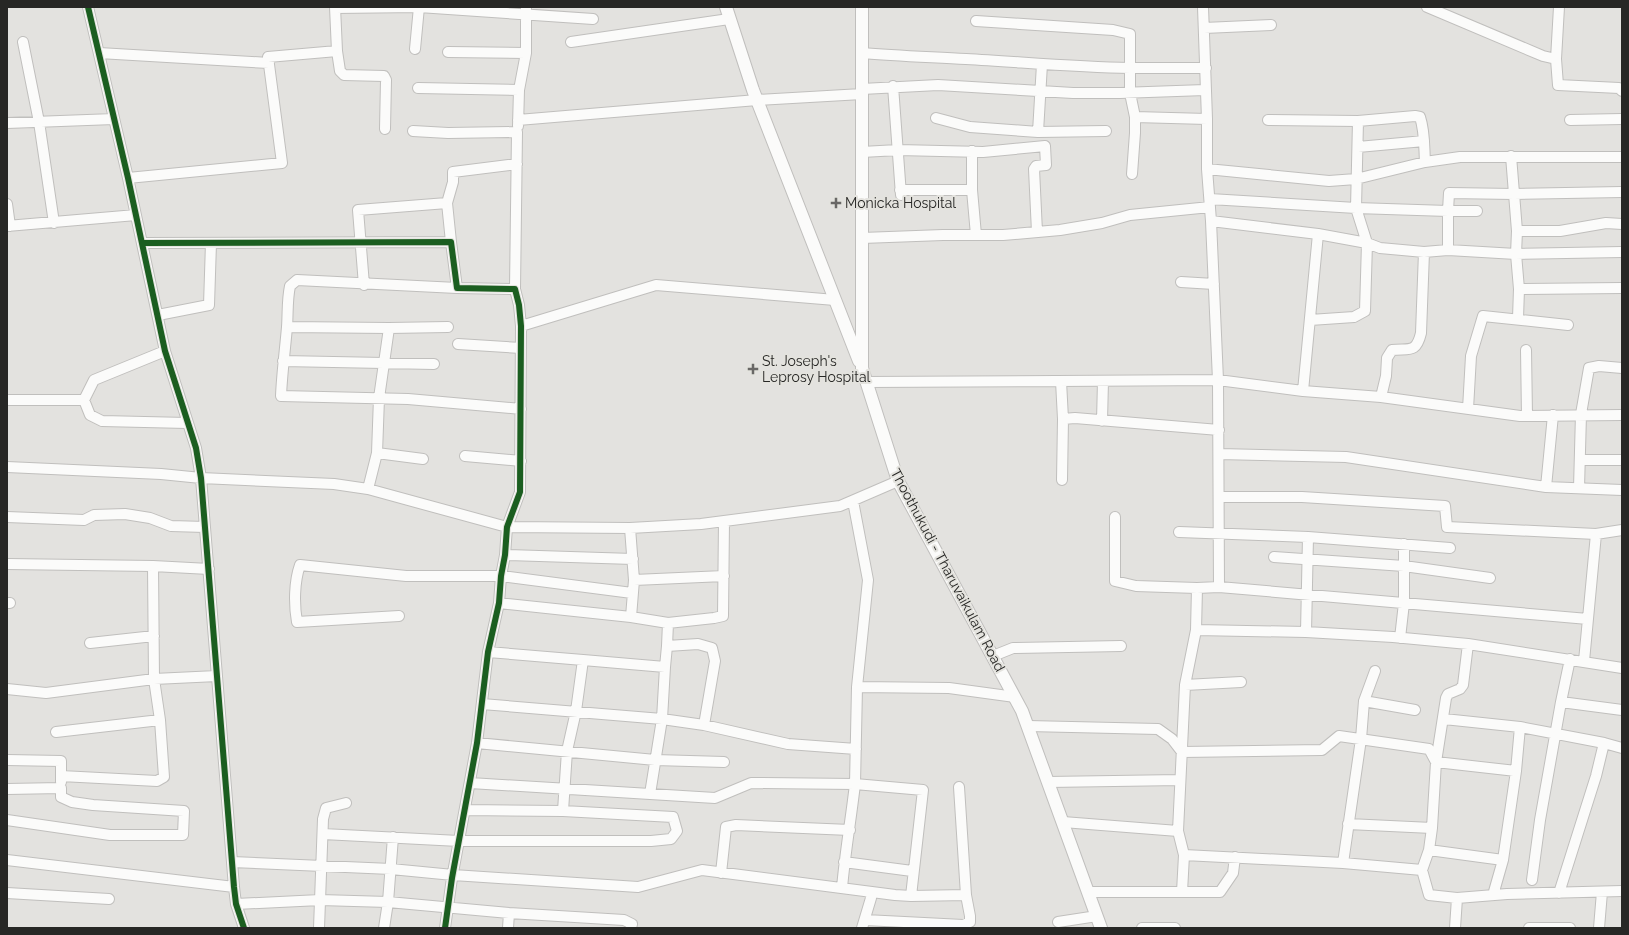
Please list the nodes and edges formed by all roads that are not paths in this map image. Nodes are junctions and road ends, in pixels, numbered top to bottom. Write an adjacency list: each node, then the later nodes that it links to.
1 (88, 7): 20 (street)
2 (335, 7): 3 (street); 18 (street)
3 (419, 7): 9 (street); 17 (street)
4 (726, 7): 11 (main road)
5 (862, 7): 22 (main road, Thoothukudi - Tharuvaikulam Road)
6 (1203, 7): 14 (street)
7 (1427, 7): 23 (street)
8 (1559, 7): 23 (street)
9 (526, 10): 10 (street); 21 (street)
10 (593, 19)
11 (729, 19): 16 (street); 36 (main road)
12 (976, 21): 26 (street)
13 (1271, 25): 14 (street)
14 (1204, 28): 27 (street)
15 (23, 42): 46 (street)
16 (571, 42)
17 (415, 49)
18 (337, 51): 24 (street); 48 (street)
19 (448, 52): 21 (street)
20 (99, 53): 24 (street); 39 (street)
21 (526, 53): 30 (street)
22 (862, 53): 25 (street); 33 (main road, Thoothukudi - Tharuvaikulam Road)
23 (1556, 59): 32 (street)
24 (269, 63): 64 (street)
25 (1042, 64): 26 (street); 34 (street)
26 (1130, 68): 27 (street); 35 (street)
27 (1206, 68): 31 (street)
28 (893, 86): 33 (street); 34 (street); 55 (street)
29 (418, 88): 30 (street)
30 (519, 90): 41 (street)
31 (1206, 90): 35 (street); 42 (street)
32 (1622, 91)
33 (862, 92): 36 (street); 57 (main road, Thoothukudi - Tharuvaikulam Road)
34 (1040, 92): 35 (street); 52 (street)
35 (1130, 93): 37 (street)
36 (757, 100): 41 (street); 101 (main road)
37 (1135, 117): 42 (street); 63 (street)
38 (936, 118): 52 (street)
39 (114, 119): 46 (street); 64 (street)
40 (1622, 119): 44 (street)
41 (518, 120): 51 (street)
42 (1207, 120): 62 (street)
43 (1268, 120): 45 (street)
44 (1570, 120)
45 (1358, 121): 53 (street); 54 (street)
46 (38, 122): 47 (street); 77 (street)
47 (7, 123)
48 (385, 129)
49 (413, 131): 51 (street)
50 (1106, 131): 52 (street)
51 (517, 132): 61 (street)
52 (1038, 132)
53 (1424, 141): 54 (street); 60 (street)
54 (1358, 147): 65 (street)
55 (898, 150): 56 (street); 57 (street); 66 (street)
56 (972, 151): 66 (street); 80 (street)
57 (862, 152): 84 (main road, Thoothukudi - Tharuvaikulam Road)
58 (1511, 156): 59 (street); 60 (street); 68 (street)
59 (1622, 157)
60 (1425, 162): 65 (street)
61 (517, 164): 69 (street); 99 (street)
62 (1207, 169): 65 (street); 70 (street)
63 (1132, 174)
64 (128, 178): 75 (street)
65 (1356, 179): 72 (street)
66 (972, 190): 83 (street)
67 (1622, 192): 68 (street)
68 (1514, 194): 73 (street); 81 (street)
69 (447, 203): 85 (street); 88 (street)
70 (1210, 203): 72 (street); 76 (street); 80 (street)
71 (7, 204): 79 (street)
72 (1356, 208): 73 (street); 89 (street)
73 (1448, 211): 74 (street); 90 (street)
74 (1477, 211)
75 (136, 215): 77 (street); 86 (street)
76 (1212, 221): 82 (street); 95 (street)
77 (54, 223): 79 (street)
78 (1622, 224): 81 (street)
79 (9, 226)
80 (1037, 232): 83 (street)
81 (1516, 232): 93 (street)
82 (1318, 234): 89 (street); 104 (street)
83 (976, 235): 84 (street)
84 (862, 238): 117 (main road, Thoothukudi - Tharuvaikulam Road)
85 (451, 242): 88 (street); 97 (street)
86 (142, 243): 87 (street); 102 (street)
87 (211, 243): 88 (street); 102 (street)
88 (360, 243): 96 (street)
89 (1367, 243): 91 (street); 104 (street)
90 (1448, 250): 91 (street); 93 (street)
91 (1424, 252): 124 (street)
92 (1622, 252): 93 (street)
93 (1516, 254): 100 (street)
94 (1181, 282): 95 (street)
95 (1214, 284): 119 (street)
96 (364, 285): 97 (street); 107 (street)
97 (457, 288): 99 (street)
98 (1622, 288): 100 (street)
99 (515, 289): 106 (street)
100 (1519, 289): 103 (street)
101 (835, 300): 106 (street); 117 (main road)
102 (158, 316): 113 (street)
103 (1518, 318): 105 (street); 129 (street)
104 (1310, 320): 123 (street)
105 (1568, 325)
106 (521, 326): 111 (street)
107 (287, 327): 109 (street); 114 (street)
108 (448, 327): 109 (street)
109 (389, 328): 115 (street)
110 (458, 344): 111 (street)
111 (521, 348): 128 (street)
112 (1526, 350): 133 (street)
113 (165, 351): 127 (street); 136 (street)
114 (283, 361): 115 (street); 125 (street)
115 (384, 363): 116 (street); 125 (street)
116 (434, 364)
117 (862, 368): 122 (main road, Thoothukudi - Tharuvaikulam Road)
118 (1622, 368): 130 (street)
119 (1218, 380): 121 (street); 123 (street); 137 (street)
120 (1061, 381): 121 (street); 122 (street); 134 (street)
121 (1103, 381): 135 (street)
122 (866, 382): 148 (main road, Thoothukudi - Tharuvaikulam Road)
123 (1303, 391): 124 (street)
124 (1382, 397): 129 (street)
125 (379, 398): 128 (street); 138 (street)
126 (7, 400): 127 (street)
127 (84, 400): 136 (street)
128 (521, 409): 144 (street)
129 (1468, 409): 133 (street)
130 (1581, 414): 131 (street); 132 (street); 142 (street)
131 (1553, 415): 133 (street); 149 (street)
132 (1622, 415)
133 (1527, 416)
134 (1063, 419): 135 (street); 147 (street)
135 (1102, 421): 137 (street)
136 (187, 423): 146 (street)
137 (1218, 430): 139 (street)
138 (377, 453): 141 (street); 151 (street)
139 (1219, 454): 149 (street); 153 (street)
140 (465, 456): 144 (street)
141 (424, 459)
142 (1581, 460): 143 (street); 150 (street)
143 (1622, 460)
144 (521, 461): 159 (street)
145 (7, 467): 146 (street)
146 (201, 478): 151 (street); 158 (street)
147 (1062, 480)
148 (898, 481): 154 (street); 199 (main road, Thoothukudi - Tharuvaikulam Road)
149 (1546, 487): 150 (street)
150 (1579, 488): 152 (street)
151 (368, 489): 159 (street)
152 (1622, 490)
153 (1219, 497): 163 (street); 164 (street)
154 (853, 501): 157 (street); 210 (street)
155 (7, 517): 158 (street)
156 (1115, 517): 181 (street)
157 (724, 521): 160 (street); 177 (street)
158 (204, 526): 175 (street)
159 (507, 527): 160 (street); 168 (street)
160 (630, 528): 170 (street)
161 (1622, 530): 164 (street)
162 (1179, 532): 163 (street)
163 (1219, 532): 165 (street); 180 (street)
164 (1596, 534): 188 (street)
165 (1308, 537): 166 (street); 171 (street)
166 (1404, 544): 167 (street); 174 (street)
167 (1450, 548)
168 (505, 556): 170 (street); 176 (street)
169 (1274, 557): 171 (street)
170 (632, 559): 179 (street)
171 (1309, 559): 174 (street); 183 (street)
172 (7, 564): 173 (street)
173 (153, 566): 175 (street); 192 (street)
174 (1404, 566): 178 (street); 185 (street)
175 (209, 569): 206 (street)
176 (501, 576): 182 (street); 184 (street); 186 (street)
177 (724, 576): 179 (street); 189 (street)
178 (1490, 578)
179 (634, 580): 182 (street)
180 (1219, 587): 181 (street); 183 (street)
181 (1197, 588): 190 (street)
182 (632, 593): 187 (street)
183 (1308, 594): 185 (street); 191 (street)
184 (499, 603): 187 (street); 198 (street)
185 (1404, 603): 188 (street); 193 (street)
186 (399, 616)
187 (631, 617): 189 (street)
188 (1588, 619): 202 (street)
189 (668, 623): 196 (street)
190 (1196, 630): 191 (street); 209 (street)
191 (1306, 632): 193 (street)
192 (154, 636): 194 (street); 207 (street)
193 (1400, 638): 195 (street)
194 (90, 643)
195 (1468, 644): 200 (street); 220 (street)
196 (667, 646): 203 (street); 222 (street)
197 (1121, 646): 199 (street)
198 (488, 652): 201 (street); 215 (street)
199 (993, 656): 212 (main road, Thoothukudi - Tharuvaikulam Road)
200 (1570, 659): 202 (street); 214 (street)
201 (583, 660): 203 (street); 218 (street)
202 (1584, 661): 204 (street)
203 (665, 667): 219 (street)
204 (1622, 668)
205 (1375, 671): 213 (street)
206 (217, 676): 207 (street); 266 (street)
207 (154, 679): 211 (street); 221 (street)
208 (1241, 682): 209 (street)
209 (1185, 685): 233 (street)
210 (857, 686): 212 (street); 231 (street)
211 (7, 689)
212 (1015, 697): 223 (main road, Thoothukudi - Tharuvaikulam Road)
213 (1364, 701): 216 (street); 227 (street)
214 (1561, 702): 217 (street); 226 (street)
215 (482, 704): 218 (street); 228 (street)
216 (1416, 710)
217 (1622, 710)
218 (576, 711): 219 (street); 232 (street)
219 (662, 719): 222 (street); 235 (street)
220 (1444, 719): 224 (street); 237 (street)
221 (160, 720): 225 (street); 239 (street)
222 (704, 725): 231 (street)
223 (1028, 726): 233 (street); 241 (main road, Thoothukudi - Tharuvaikulam Road)
224 (1520, 727): 226 (street); 238 (street)
225 (56, 732)
226 (1555, 734): 229 (street); 275 (street)
227 (1361, 739): 233 (street); 237 (street); 254 (street)
228 (477, 743): 232 (street); 242 (street)
229 (1604, 744): 230 (street); 284 (street)
230 (1622, 748)
231 (856, 749): 243 (street)
232 (567, 751): 235 (street); 246 (street)
233 (1182, 752): 240 (street)
234 (7, 760): 239 (street)
235 (655, 760): 236 (street); 248 (street)
236 (724, 762)
237 (1436, 762): 238 (street); 255 (street)
238 (1516, 771): 265 (street)
239 (61, 776): 245 (street)
240 (1180, 780): 241 (street); 257 (street)
241 (1048, 782): 253 (main road, Thoothukudi - Tharuvaikulam Road)
242 (470, 783): 246 (street); 250 (street)
243 (855, 784): 248 (street); 256 (street); 272 (street)
244 (959, 787): 285 (street)
245 (61, 788): 247 (street); 252 (street)
246 (564, 788): 248 (street); 251 (street)
247 (7, 789)
248 (650, 794)
249 (346, 803): 258 (street)
250 (465, 810): 251 (street); 260 (street)
251 (563, 811): 260 (street)
252 (7, 820)
253 (1063, 822): 257 (street); 280 (main road, Thoothukudi - Tharuvaikulam Road)
254 (1348, 824): 255 (street); 268 (street)
255 (1432, 828): 261 (street)
256 (850, 830): 267 (street); 273 (street)
257 (1178, 831): 262 (street)
258 (323, 834): 259 (street); 269 (street)
259 (393, 837): 260 (street); 270 (street)
260 (459, 841): 274 (street)
261 (1428, 850): 265 (street); 271 (street)
262 (1184, 855): 263 (street); 281 (street)
263 (1235, 857): 268 (street); 281 (street)
264 (7, 860): 276 (street)
265 (1503, 860): 286 (street)
266 (232, 862): 269 (street); 276 (street)
267 (844, 862): 272 (street); 277 (street)
268 (1343, 863): 271 (street)
269 (322, 866): 270 (street); 290 (street)
270 (391, 869): 274 (street); 291 (street)
271 (1422, 870): 288 (street)
272 (912, 871): 287 (street)
273 (722, 873): 274 (street); 277 (street)
274 (453, 875): 293 (street)
275 (1532, 880)
276 (234, 887): 292 (street)
277 (842, 888): 279 (street)
278 (1622, 891): 282 (street)
279 (870, 892): 287 (street); 297 (street)
280 (1088, 892): 281 (street); 295 (main road, Thoothukudi - Tharuvaikulam Road)
281 (1182, 892)
282 (1602, 892): 284 (street); 311 (street)
283 (7, 893): 289 (street)
284 (1559, 893): 286 (street)
285 (966, 895): 287 (street); 298 (street)
286 (1493, 895): 288 (street)
287 (910, 896)
288 (1457, 898): 308 (street)
289 (109, 899)
290 (320, 900): 291 (street); 292 (street); 300 (street)
291 (388, 902): 293 (street); 301 (street)
292 (236, 904): 299 (street)
293 (448, 908): 294 (street); 302 (street)
294 (510, 913): 303 (street); 304 (street)
295 (1097, 916): 296 (street); 305 (main road, Thoothukudi - Tharuvaikulam Road)
296 (1058, 922)
297 (864, 924): 298 (street)
298 (963, 927)
299 (244, 928)
300 (319, 928)
301 (384, 928)
302 (445, 928)
303 (508, 928)
304 (631, 928)
305 (1102, 928)
306 (1142, 928): 307 (street)
307 (1175, 928)
308 (1455, 928)
309 (1529, 928): 310 (street)
310 (1570, 928)
311 (1599, 928)

